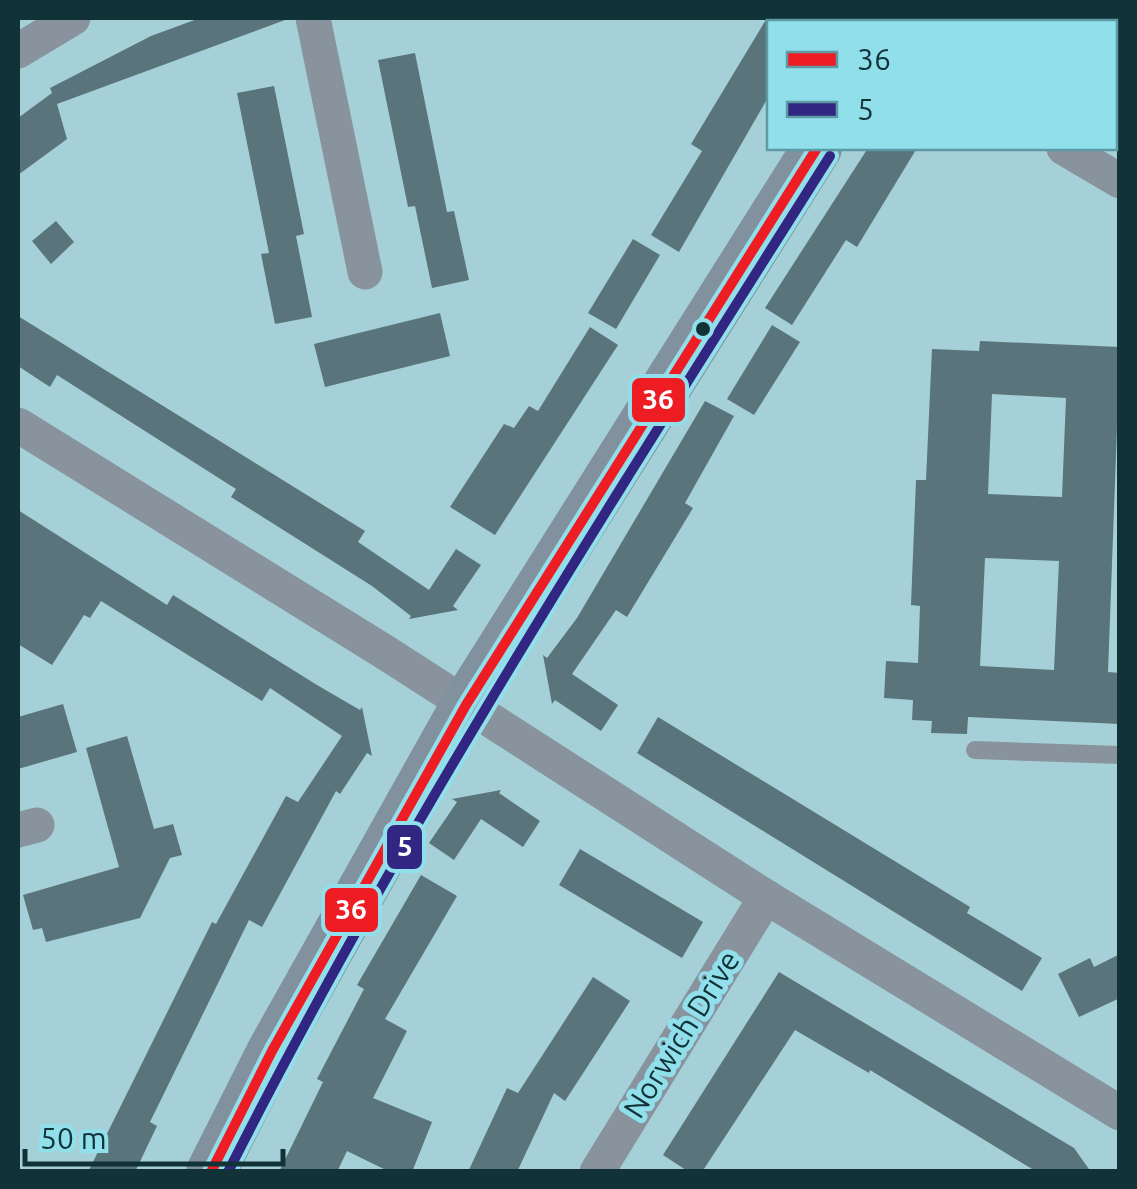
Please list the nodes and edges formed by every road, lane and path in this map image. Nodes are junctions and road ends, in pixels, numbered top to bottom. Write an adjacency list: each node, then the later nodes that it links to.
1 (73, 18): 3 (street)
2 (314, 18): 7 (street)
3 (18, 51)
4 (816, 150): 9 (street)
5 (1067, 150): 6 (street)
6 (1120, 182)
7 (365, 272)
8 (18, 425): 9 (street)
9 (466, 705): 12 (street); 14 (street)
10 (975, 750): 11 (lane)
11 (1120, 755)
12 (766, 897): 13 (street); 15 (street, Norwich Drive)
13 (1120, 1113)
14 (210, 1172)
15 (596, 1172)

